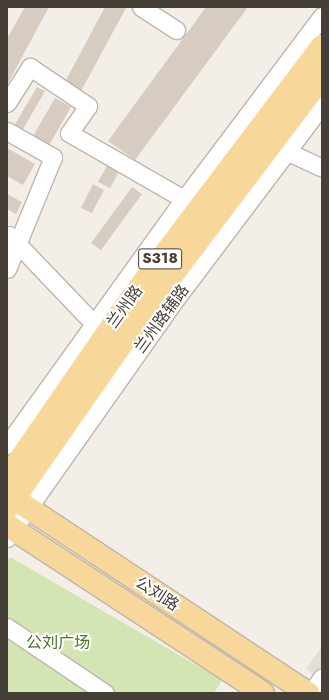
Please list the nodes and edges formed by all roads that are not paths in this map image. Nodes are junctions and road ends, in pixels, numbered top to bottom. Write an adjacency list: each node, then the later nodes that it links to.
1 (141, 7): 3 (street)
2 (322, 16): 11 (street)
3 (176, 30)
4 (322, 46): 16 (main road, 兰州路 / S318)
5 (322, 77): 17 (main road, 兰州路 / S318)
6 (7, 103): 11 (street)
7 (322, 104): 9 (street, 兰州路辅路)
8 (7, 131): 12 (street)
9 (286, 150): 10 (street); 17 (street, 兰州路辅路)
10 (322, 168)
11 (184, 199): 14 (street)
12 (12, 237): 13 (street); 14 (street)
13 (7, 268)
14 (93, 323): 15 (street)
15 (7, 445)
16 (7, 478)
17 (14, 502): 18 (street, 兰州路辅路); 23 (main road, 公刘路)
18 (9, 531): 22 (main road, 公刘路)
19 (7, 627): 21 (street)
20 (322, 677): 24 (street)
21 (105, 693)
22 (263, 693)
23 (308, 693)
24 (311, 693)

